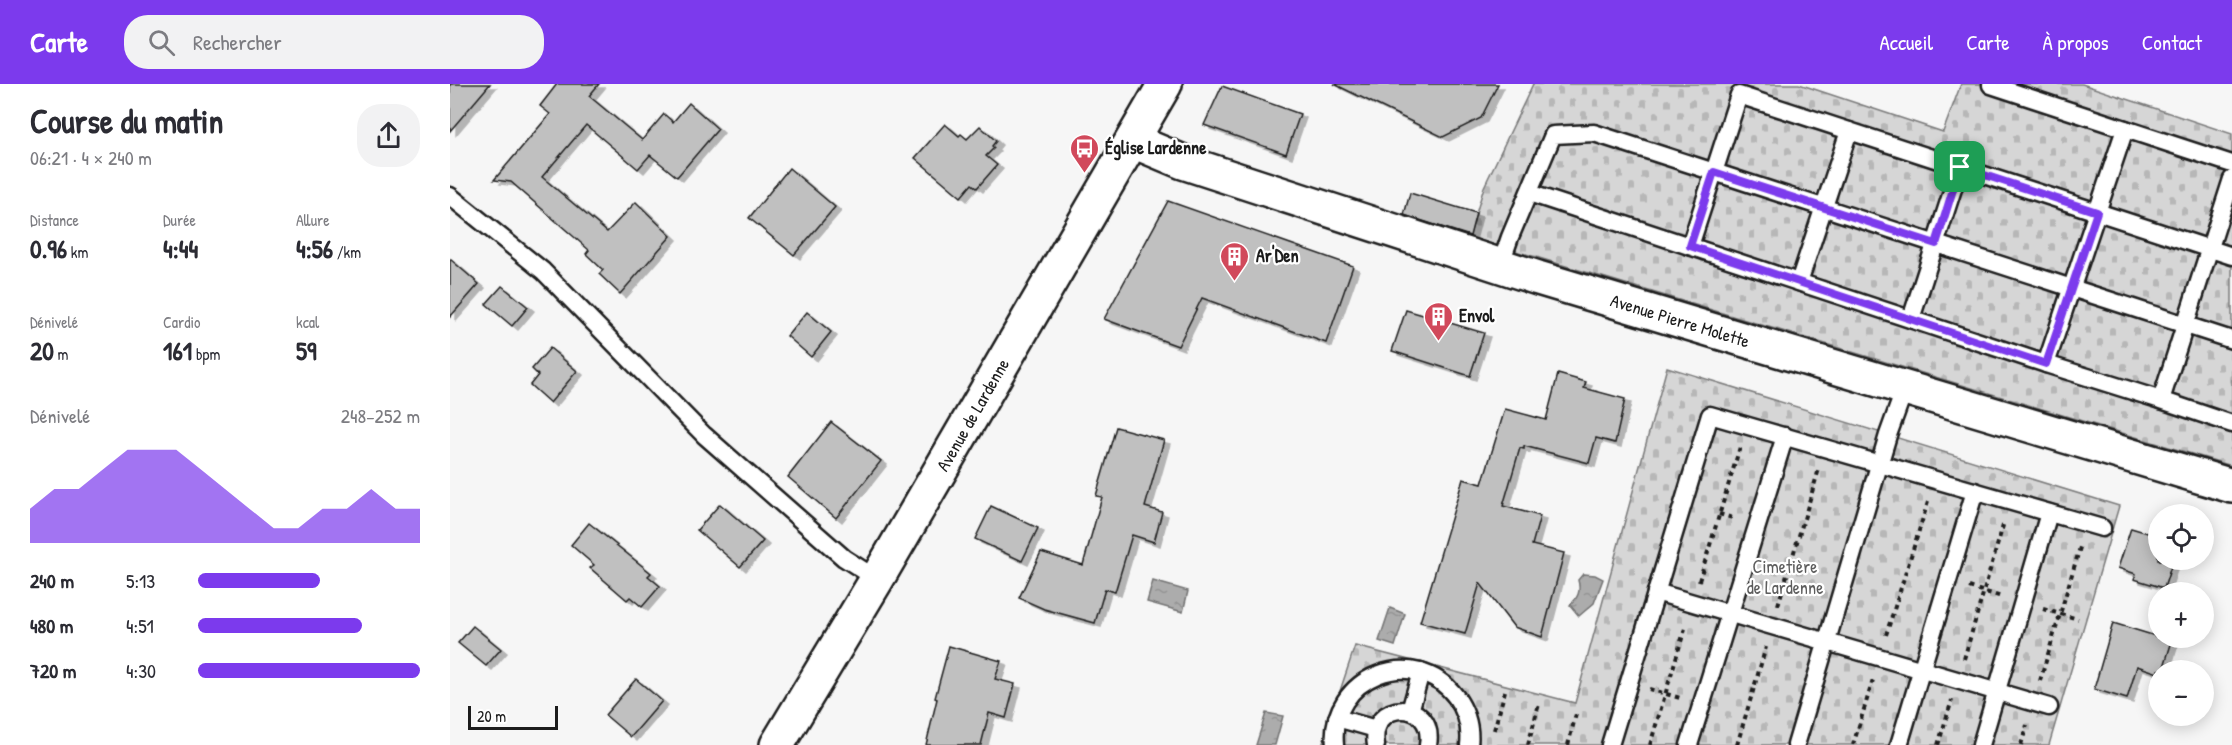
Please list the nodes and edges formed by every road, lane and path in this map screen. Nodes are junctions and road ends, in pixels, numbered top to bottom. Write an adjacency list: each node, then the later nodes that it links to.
1 (1165, 84): 5 (street, Avenue de Lardenne)
2 (1991, 85): 3 (lane)
3 (2125, 129): 6 (lane); 13 (lane)
4 (1849, 131): 7 (lane); 8 (lane); 12 (lane)
5 (1133, 141): 18 (street, Avenue Pierre Molette); 37 (street, Avenue de Lardenne)
6 (2232, 164)
7 (1960, 167): 13 (lane); 14 (lane)
8 (1714, 172): 10 (lane); 12 (lane); 15 (lane)
9 (2232, 179): 16 (lane)
10 (1529, 193): 15 (lane); 18 (lane)
11 (450, 196): 37 (lane)
12 (1823, 208): 14 (lane); 19 (lane)
13 (2097, 212): 16 (lane); 20 (lane)
14 (1936, 244): 20 (lane); 21 (lane)
15 (1690, 246): 19 (lane)
16 (2210, 249): 17 (lane); 22 (lane)
17 (2232, 256)
18 (1500, 266): 25 (street, Avenue Pierre Molette)
19 (1799, 282): 21 (lane)
20 (2071, 288): 22 (lane); 24 (lane)
21 (1911, 319): 24 (lane)
22 (2185, 325): 23 (lane); 26 (lane)
23 (2232, 340)
24 (2046, 364): 26 (lane)
25 (1905, 388): 30 (lane); 32 (street, Avenue Pierre Molette)
26 (2161, 400): 27 (lane)
27 (2232, 424)
28 (1785, 436): 29 (lane); 38 (lane); 39 (lane)
29 (1826, 448): 30 (lane); 40 (path)
30 (1880, 464): 31 (lane); 41 (lane)
31 (1935, 480): 33 (lane); 42 (path)
32 (2232, 486)
33 (1975, 491): 34 (lane); 43 (lane)
34 (2011, 501): 35 (lane); 45 (path)
35 (2049, 513): 36 (lane); 48 (lane)
36 (2095, 526): 51 (path)
37 (877, 579): 57 (street, Avenue de Lardenne)
38 (1656, 591): 39 (lane); 46 (lane)
39 (1730, 613): 40 (lane); 50 (lane)
40 (1772, 626): 41 (lane); 65 (path)
41 (1827, 641): 42 (lane); 66 (lane)
42 (1880, 657): 43 (lane); 67 (path)
43 (1921, 670): 45 (lane); 68 (lane)
44 (1421, 672): 52 (lane); 54 (lane); 60 (lane)
45 (1958, 680): 48 (lane); 69 (path)
46 (1629, 682): 50 (path); 63 (lane)
47 (1505, 691): 55 (path)
48 (1997, 692): 51 (lane); 70 (lane)
49 (1539, 704): 61 (path)
50 (1702, 704): 64 (lane)
51 (2041, 705): 71 (path)
52 (1410, 711): 56 (lane); 59 (lane)
53 (1576, 714): 62 (path)
54 (1337, 718): 56 (lane); 58 (lane)
55 (1493, 734)
56 (1376, 737)
57 (777, 745)
58 (1335, 745)
59 (1429, 745)
60 (1468, 745)
61 (1528, 745)
62 (1568, 745)
63 (1610, 745)
64 (1689, 745)
65 (1737, 745)
66 (1796, 745)
67 (1853, 745)
68 (1899, 745)
69 (1938, 745)
70 (1981, 745)
71 (2021, 745)

